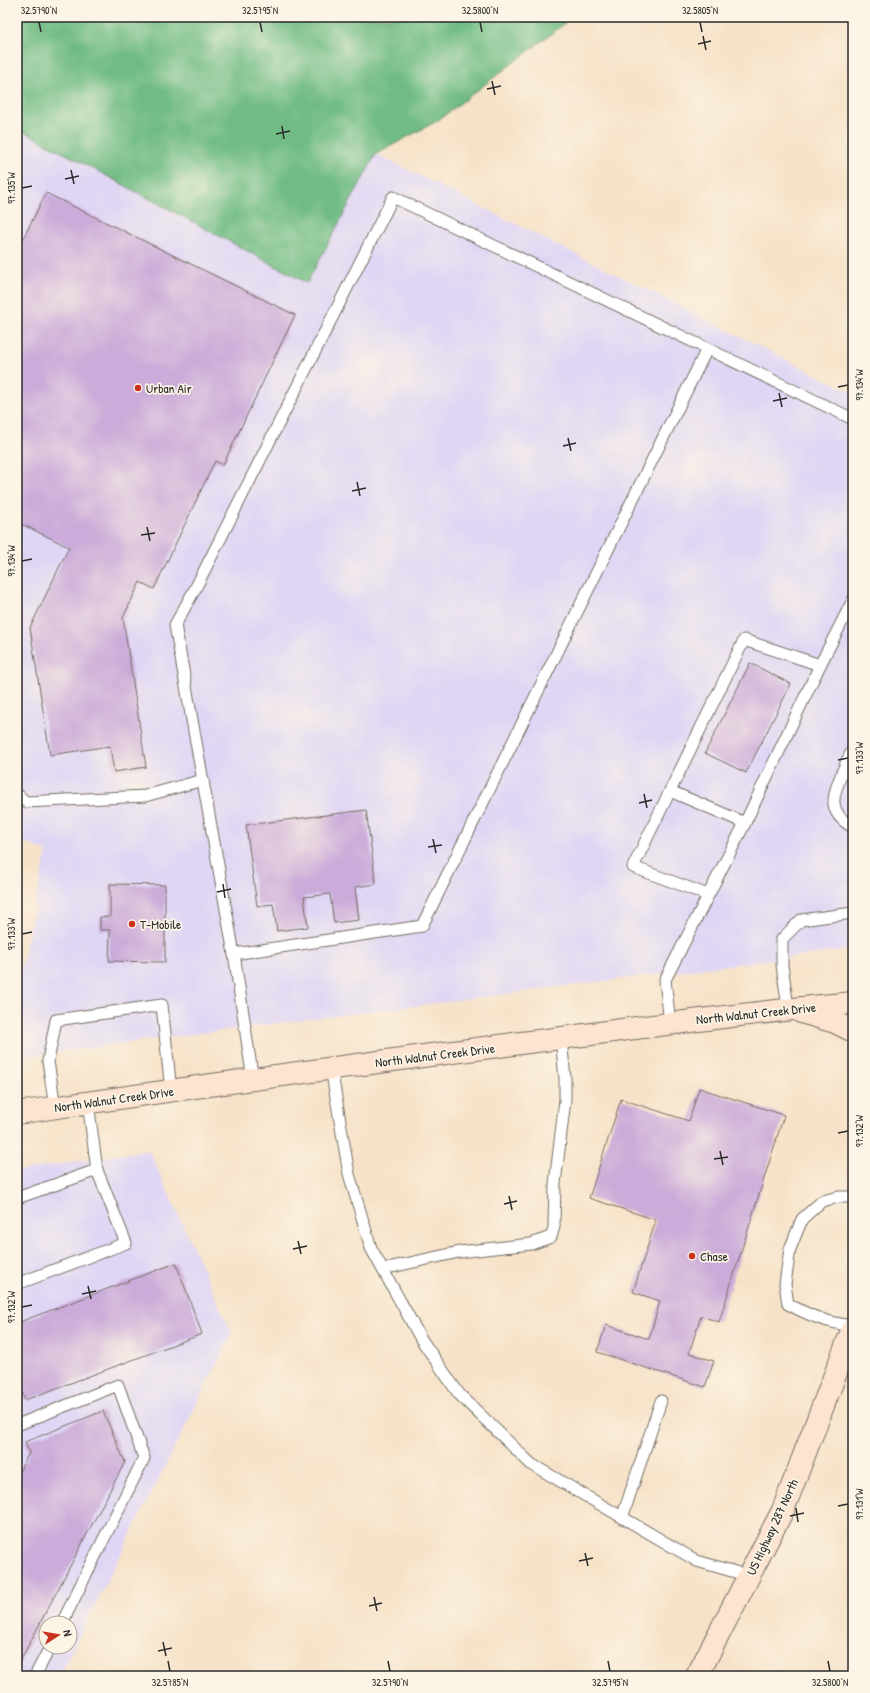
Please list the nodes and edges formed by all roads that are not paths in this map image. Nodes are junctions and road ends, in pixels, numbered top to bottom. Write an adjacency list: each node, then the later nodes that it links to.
1 (707, 348): 2 (lane); 6 (lane); 13 (lane)
2 (853, 419)
3 (853, 600): 4 (lane)
4 (820, 665): 7 (lane); 9 (lane)
5 (853, 750): 10 (lane)
6 (203, 780): 8 (lane); 13 (lane)
7 (670, 791): 9 (lane); 11 (lane)
8 (17, 794)
9 (745, 823): 11 (lane)
10 (853, 827)
11 (708, 895): 16 (lane)
12 (853, 913): 15 (lane)
13 (234, 954): 20 (lane)
14 (853, 1003): 15 (main road, North Walnut Creek Drive)
15 (788, 1008): 16 (main road, North Walnut Creek Drive); 17 (main road)
16 (670, 1023): 18 (main road, North Walnut Creek Drive)
17 (853, 1031)
18 (561, 1038): 19 (main road, North Walnut Creek Drive); 28 (lane)
19 (331, 1068): 20 (main road, North Walnut Creek Drive); 28 (lane)
20 (253, 1080): 21 (main road, North Walnut Creek Drive)
21 (171, 1091): 22 (main road, North Walnut Creek Drive); 23 (lane)
22 (88, 1103): 23 (main road, North Walnut Creek Drive); 25 (lane)
23 (56, 1107): 24 (main road, North Walnut Creek Drive)
24 (17, 1113)
25 (98, 1170): 27 (lane); 29 (lane)
26 (853, 1197): 30 (lane)
27 (17, 1198)
28 (383, 1269): 33 (lane)
29 (17, 1284)
30 (853, 1327): 34 (main road, US Highway 287 North)
31 (660, 1401): 33 (lane)
32 (17, 1425): 35 (lane)
33 (622, 1518): 34 (lane)
34 (749, 1576): 38 (main road, US Highway 287 North)
35 (66, 1615)
36 (46, 1655): 37 (lane)
37 (35, 1676)
38 (697, 1676)

